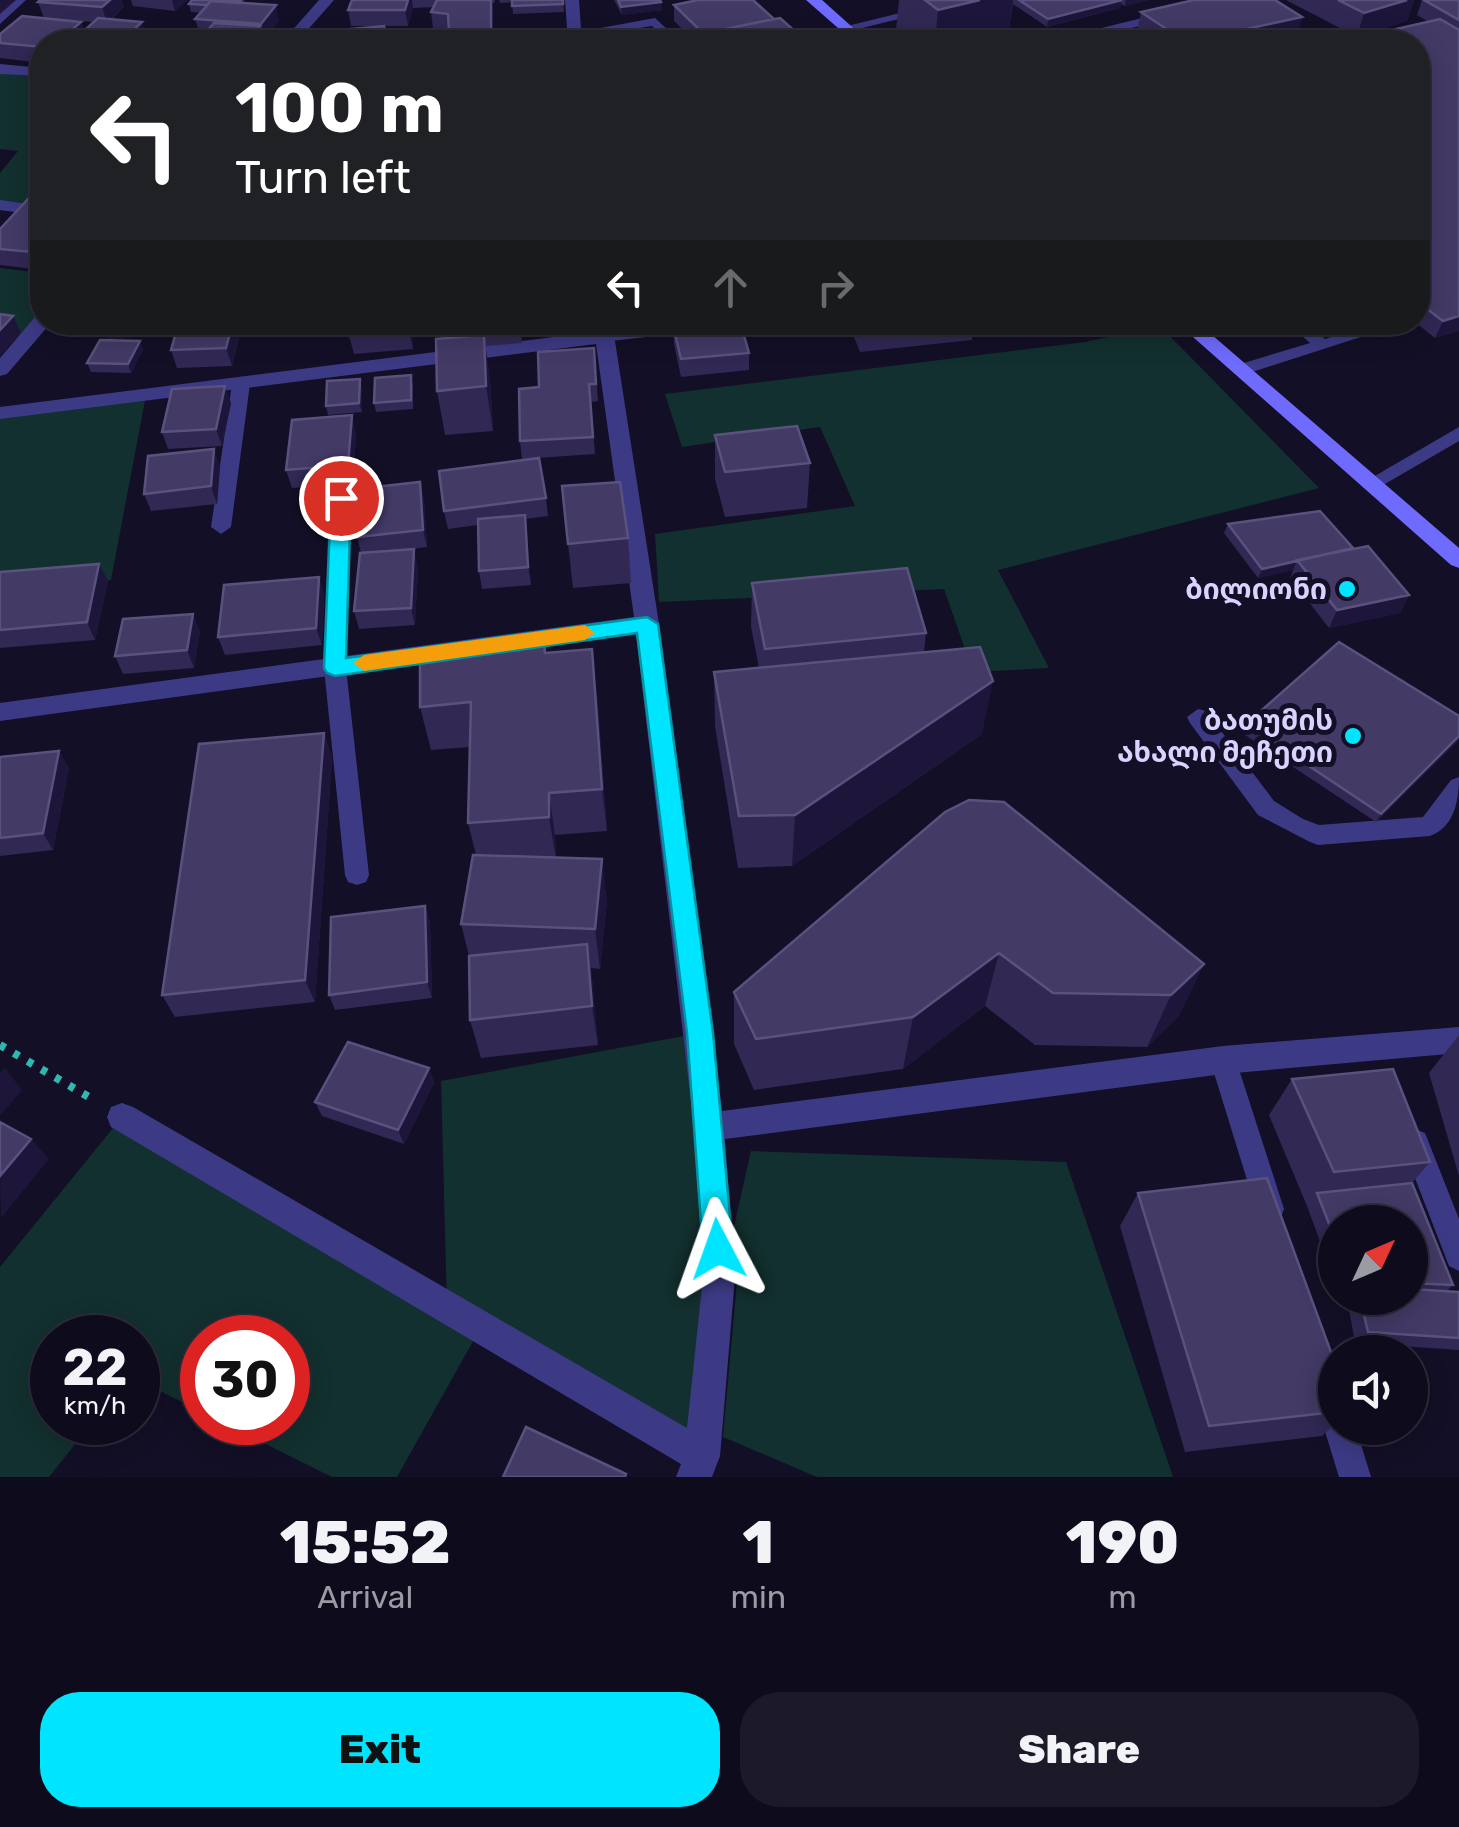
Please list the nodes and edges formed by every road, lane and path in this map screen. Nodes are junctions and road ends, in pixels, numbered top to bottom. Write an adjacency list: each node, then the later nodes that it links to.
1 (19, 0): 8 (street)
2 (327, 0): 10 (street)
3 (572, 0): 11 (street)
4 (813, 0): 9 (street)
5 (970, 0): 9 (lane)
6 (1242, 0): 16 (lane)
7 (1179, 13): 15 (lane)
8 (0, 20)
9 (846, 28): 14 (street)
10 (300, 30)
11 (574, 30)
12 (615, 30): 13 (lane)
13 (663, 30)
14 (848, 30)
15 (1105, 30)
16 (1292, 30)
17 (0, 68): 18 (street)
18 (30, 71)
19 (0, 206): 20 (lane)
20 (30, 210)
21 (30, 335): 28 (street)
22 (569, 335): 30 (street)
23 (603, 335): 37 (street)
24 (1200, 335): 29 (street)
25 (1311, 335): 27 (lane)
26 (1356, 335): 27 (lane)
27 (1322, 345): 29 (lane)
28 (0, 370)
29 (1240, 370): 33 (street)
30 (241, 384): 31 (street); 35 (lane)
31 (0, 413)
32 (1459, 434): 33 (lane)
33 (1371, 484): 36 (street)
34 (341, 498): 38 (lane)
35 (221, 527)
36 (1459, 560)
37 (647, 624): 38 (street); 50 (street)
38 (335, 668): 39 (street); 42 (lane)
39 (0, 712)
40 (1198, 717): 41 (lane)
41 (1459, 786)
42 (357, 875)
43 (1459, 1040): 45 (street)
44 (0, 1045): 49 (path)
45 (1378, 1045): 46 (street); 47 (lane)
46 (1223, 1060): 50 (street); 51 (lane)
47 (1392, 1080)
48 (1405, 1116): 52 (lane)
49 (122, 1117): 54 (street)
50 (709, 1127): 54 (street)
51 (1282, 1246)
52 (1459, 1256)
53 (1346, 1445): 55 (lane)
54 (698, 1466)
55 (1356, 1477)

